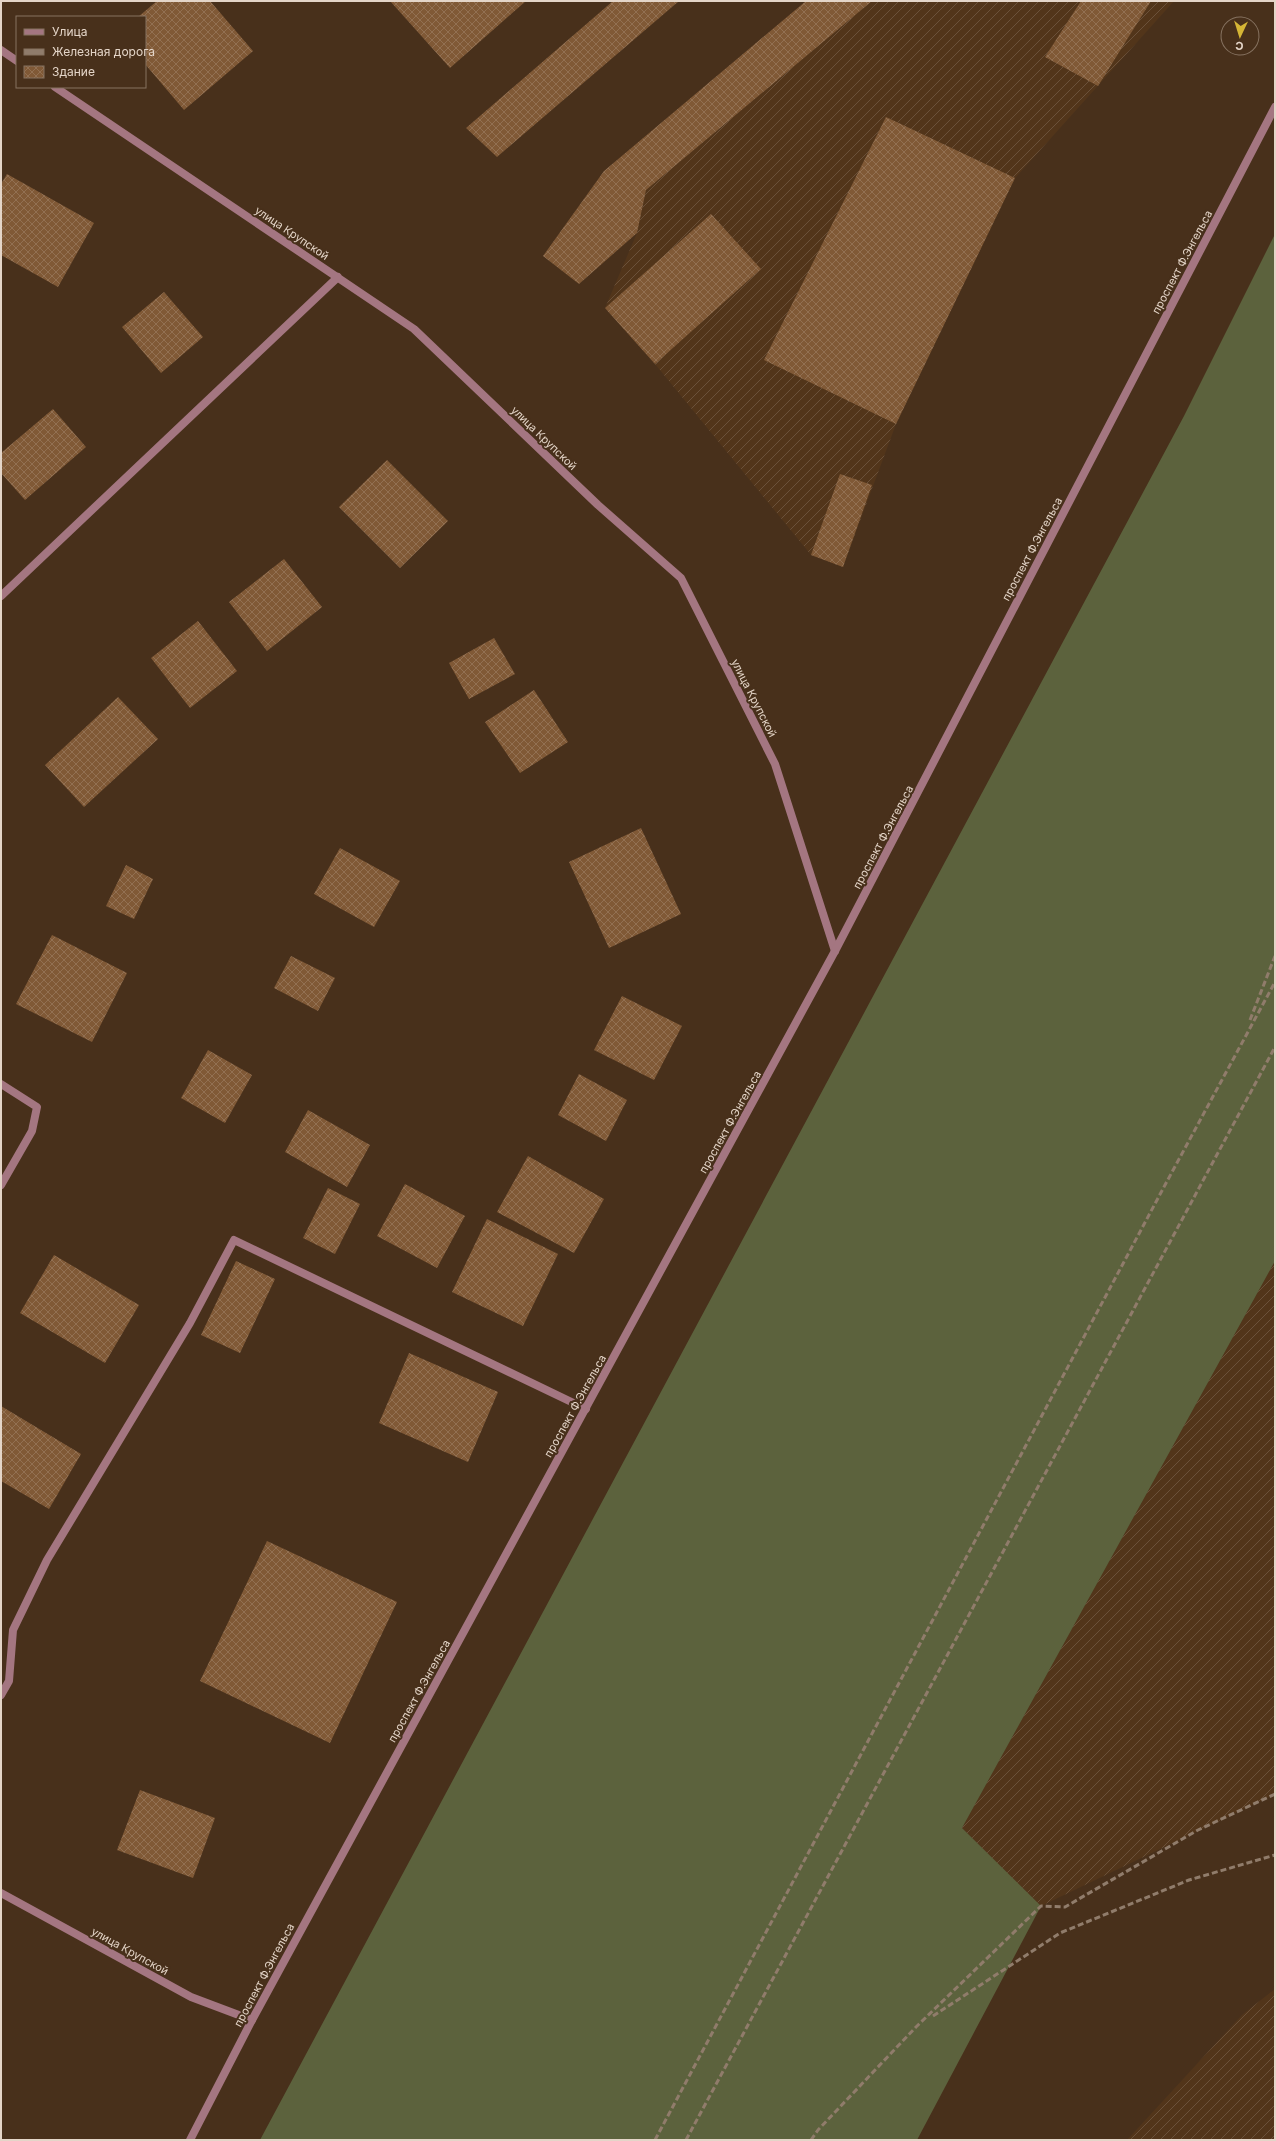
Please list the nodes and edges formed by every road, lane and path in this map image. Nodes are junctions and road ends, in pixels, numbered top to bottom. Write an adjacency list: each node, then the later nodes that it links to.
1 (1, 50): 2 (street)
2 (16, 60)
3 (57, 88): 5 (street, улица Крупской)
4 (1275, 107): 7 (street, проспект Ф.Энгельса)
5 (338, 277): 6 (street); 7 (street, улица Крупской)
6 (1, 596)
7 (835, 952): 10 (street, проспект Ф.Энгельса)
8 (1, 1084): 9 (street)
9 (1, 1185)
10 (586, 1409): 11 (street); 13 (street, проспект Ф.Энгельса)
11 (1, 1695)
12 (1, 1893): 13 (street, улица Крупской)
13 (252, 2020): 14 (street, проспект Ф.Энгельса)
14 (190, 2140)

